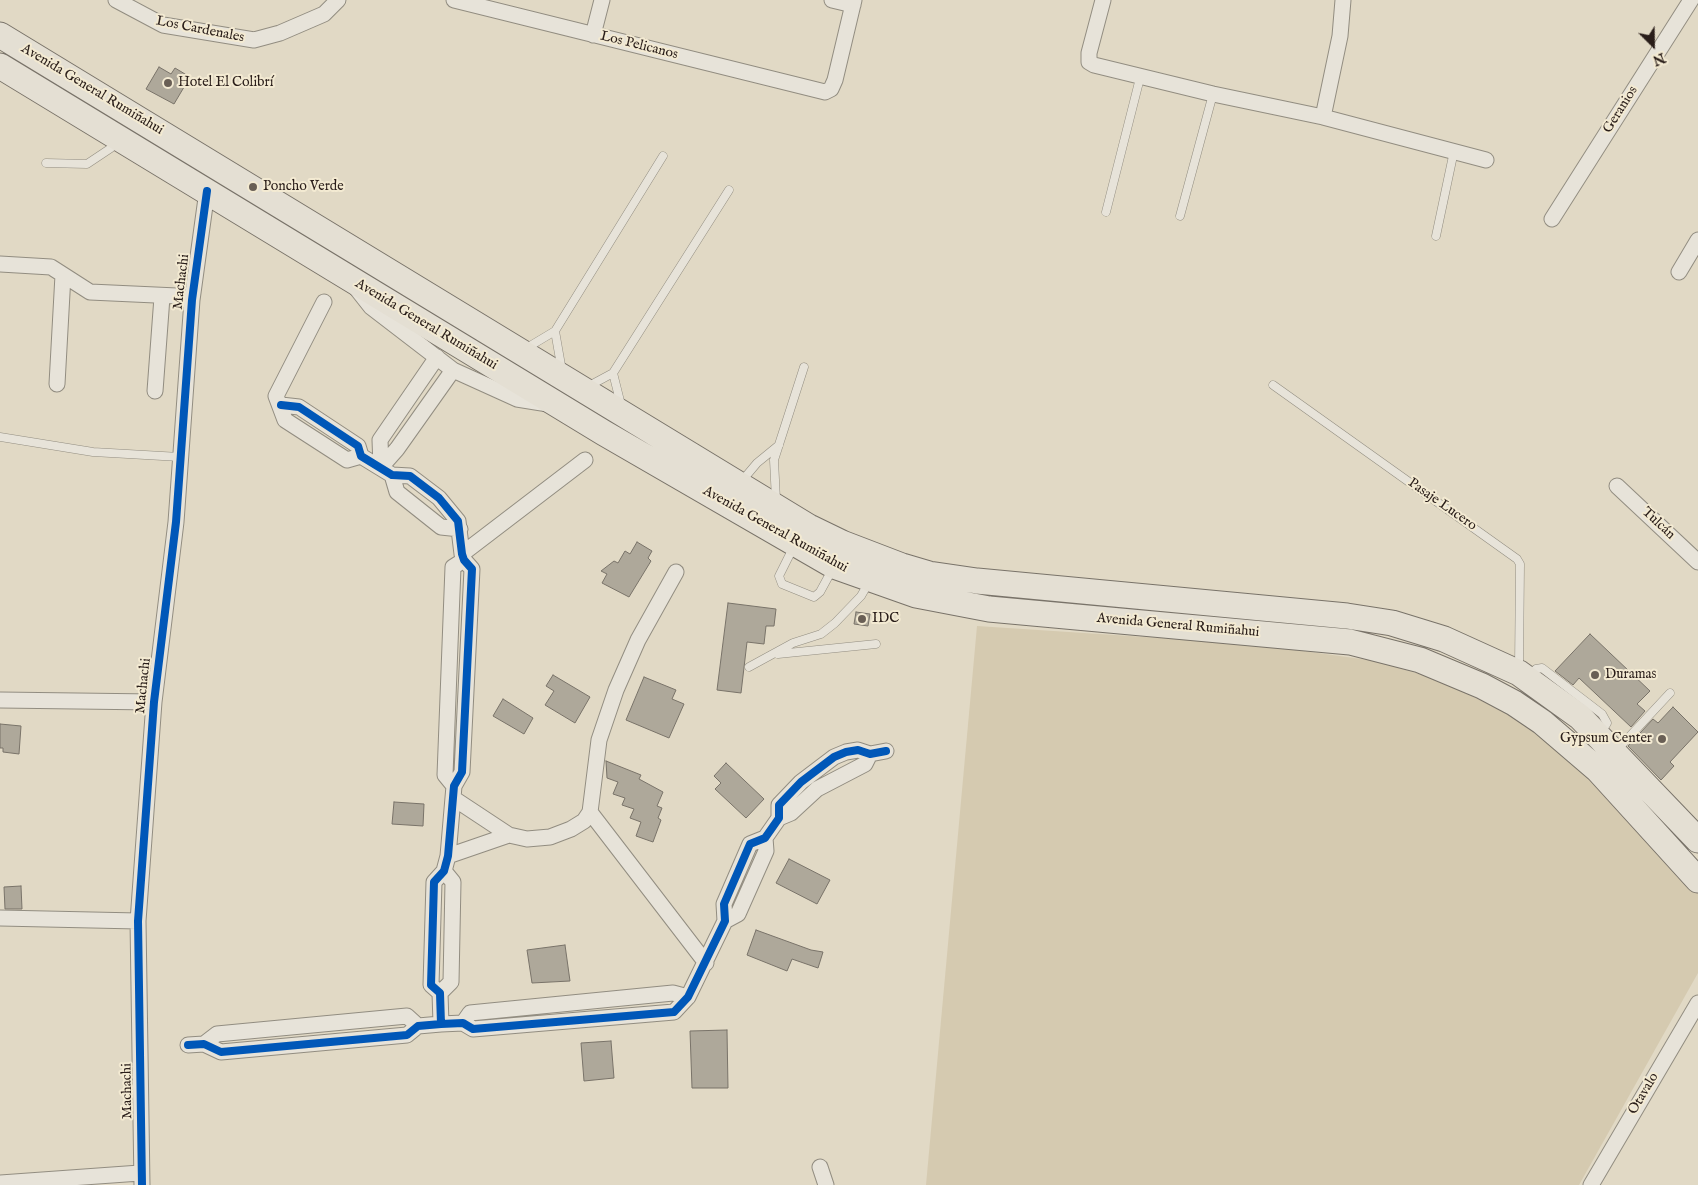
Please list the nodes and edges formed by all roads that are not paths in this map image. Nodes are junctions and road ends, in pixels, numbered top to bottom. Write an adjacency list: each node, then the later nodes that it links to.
1 (116, 0): 2 (street, Los Cardenales)
2 (338, 0)
3 (454, 0): 11 (street, Los Pelicanos)
4 (602, 0): 11 (street)
5 (832, 0): 9 (street)
6 (1103, 0): 13 (street)
7 (1343, 0): 15 (street)
8 (1691, 0): 25 (street, Geranios)
9 (854, 3): 11 (street, Los Pelicanos)
10 (0, 34): 36 (highway, Avenida General Rumiñahui)
11 (593, 35)
12 (4, 71): 16 (highway, Avenida General Rumiñahui)
13 (1140, 78): 14 (street); 23 (lane)
14 (1213, 94): 15 (street); 24 (lane)
15 (1323, 117): 17 (street)
16 (119, 138): 20 (lane); 22 (highway, Avenida General Rumiñahui)
17 (1454, 151): 19 (street); 26 (lane)
18 (663, 156): 35 (lane)
19 (1486, 160)
20 (46, 163)
21 (729, 190): 40 (lane)
22 (207, 191): 31 (highway, Avenida General Rumiñahui); 33 (street, Machachi)
23 (1106, 212)
24 (1180, 216)
25 (1552, 219)
26 (1436, 236)
27 (1698, 240): 29 (street)
28 (0, 264): 30 (street)
29 (1679, 272)
30 (63, 275): 32 (street); 42 (street)
31 (350, 278): 37 (street); 45 (highway, Avenida General Rumiñahui)
32 (162, 296): 33 (street); 44 (street)
33 (192, 300): 49 (street, Machachi)
34 (324, 302): 51 (street)
35 (555, 331): 36 (lane); 41 (lane)
36 (521, 351): 41 (highway, Avenida General Rumiñahui)
37 (437, 357): 39 (street); 51 (street)
38 (804, 367): 48 (lane)
39 (454, 370): 45 (street); 51 (street)
40 (613, 373): 41 (lane); 46 (lane)
41 (573, 383): 46 (highway, Avenida General Rumiñahui)
42 (57, 384)
43 (1273, 385): 65 (lane, Pasaje Lucero)
44 (156, 391)
45 (556, 404): 56 (highway, Avenida General Rumiñahui)
46 (623, 413): 52 (highway, Avenida General Rumiñahui)
47 (0, 437): 49 (lane)
48 (778, 446): 52 (lane); 54 (lane)
49 (180, 457): 68 (street, Machachi)
50 (585, 460): 57 (street)
51 (387, 471): 55 (street); 55 (street)
52 (739, 484): 54 (highway, Avenida General Rumiñahui)
53 (1617, 486): 58 (street, Tulcán)
54 (777, 507): 65 (highway, Avenida General Rumiñahui)
55 (460, 529): 57 (street)
56 (795, 544): 59 (highway, Avenida General Rumiñahui); 59 (lane)
57 (463, 557): 71 (street)
58 (1698, 562)
59 (834, 566): 61 (highway, Avenida General Rumiñahui)
60 (676, 572): 72 (street)
61 (870, 580): 63 (lane); 76 (highway, Avenida General Rumiñahui)
62 (876, 644): 63 (lane)
63 (773, 654): 64 (lane)
64 (749, 667)
65 (1523, 675): 69 (highway, Avenida General Rumiñahui)
66 (1670, 693): 69 (lane)
67 (0, 700): 68 (street)
68 (154, 702): 78 (street, Machachi)
69 (1607, 744): 74 (highway, Avenida General Rumiñahui)
70 (886, 752): 79 (street)
71 (453, 792): 73 (street); 75 (street)
72 (590, 812): 73 (street); 79 (street)
73 (509, 835): 75 (street)
74 (1698, 840)
75 (448, 856): 81 (street)
76 (1698, 880)
77 (0, 918): 78 (street)
78 (138, 922): 84 (street, Machachi)
79 (706, 963): 81 (street)
80 (1698, 1003): 87 (street, Otavalo)
81 (441, 1024): 82 (street)
82 (188, 1045)
83 (820, 1167): 86 (street)
84 (141, 1179): 85 (street)
85 (0, 1183)
86 (826, 1185)
87 (1591, 1185)

